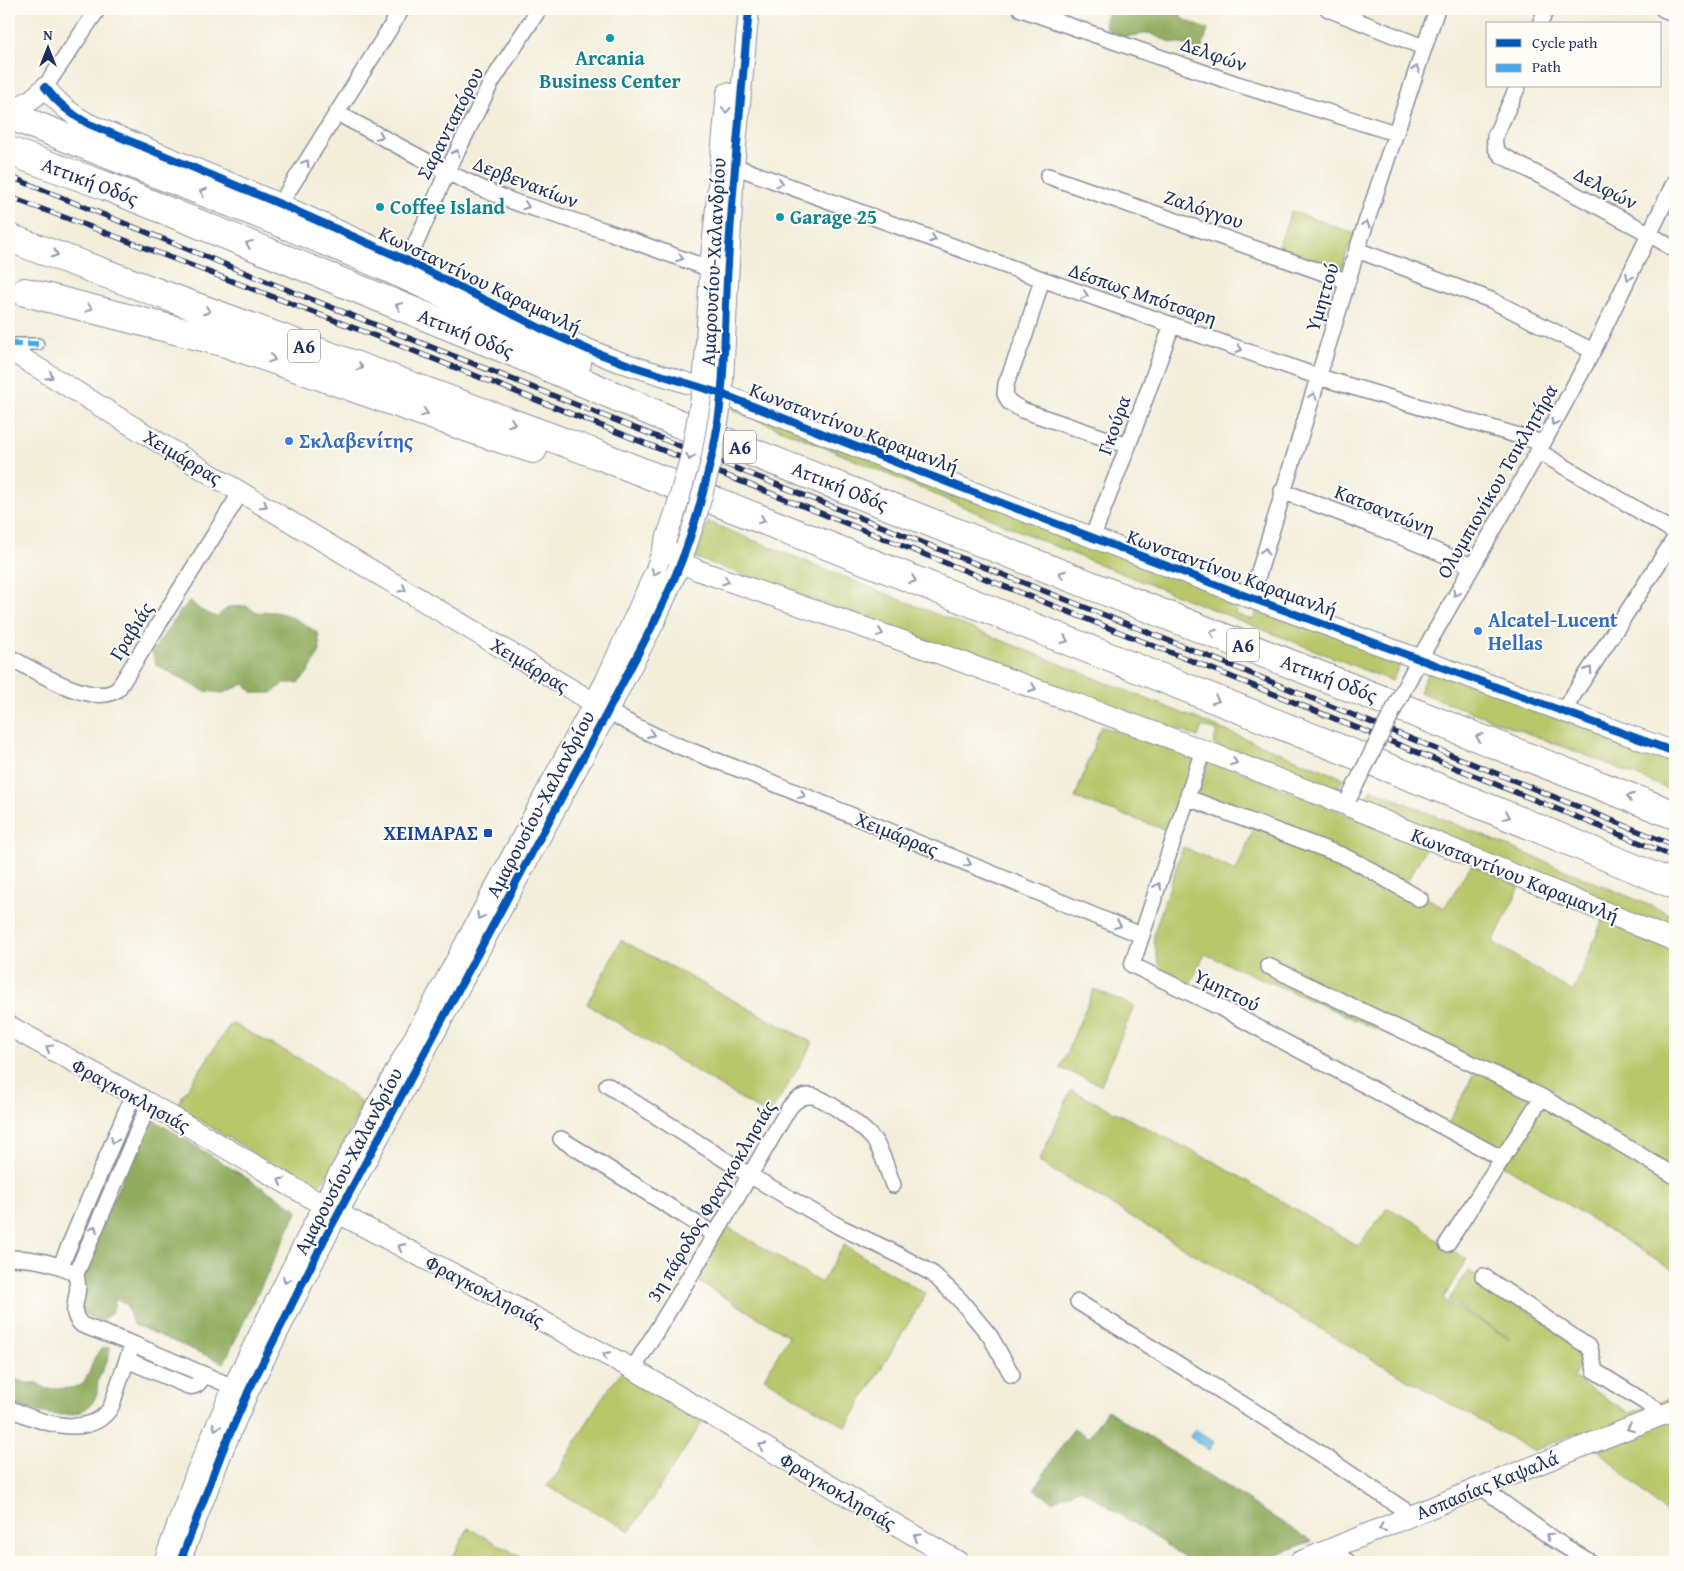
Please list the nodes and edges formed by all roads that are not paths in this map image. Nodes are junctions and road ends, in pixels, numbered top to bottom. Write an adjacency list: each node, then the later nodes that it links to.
1 (98, 9): 14 (street)
2 (402, 9): 17 (street)
3 (539, 9): 22 (street, Σαρανταπόρου, one-way to 3)
4 (736, 9): 31 (street, Αμαρουσίου-Χαλανδρίου, one-way to 31)
5 (749, 9): 21 (street, Αμαρουσίου-Χαλανδρίου)
6 (1021, 9): 19 (street, Δελφών)
7 (1332, 9): 13 (street)
8 (1437, 9): 13 (street, Υμηττού)
9 (1546, 9): 12 (street)
10 (1663, 9): 11 (street)
11 (1675, 14)
12 (1541, 22)
13 (1423, 47): 19 (street, Υμηττού, one-way to 13)
14 (45, 87): 16 (street); 25 (street, Κωνσταντίνου Καραμανλή)
15 (1517, 88): 26 (street, Δελφών)
16 (9, 108)
17 (337, 113): 22 (street, Δερβενακίων, one-way to 22); 25 (street, one-way to 17)
18 (9, 115): 43 (highway, one-way to 18)
19 (1395, 133): 28 (street, Υμηττού, one-way to 19)
20 (9, 151): 43 (highway, Αττική Οδός / Α6, one-way to 20)
21 (734, 166): 32 (street, Δέσπως Μπότσαρη, one-way to 32); 42 (street, Αμαρουσίου-Χαλανδρίου)
22 (447, 172): 30 (street, Σαρανταπόρου); 31 (street, Δερβενακίων, one-way to 31)
23 (1048, 176): 33 (street, Ζαλόγγου)
24 (1675, 181): 26 (street, Ολυμπιονίκου Τσικλητήρα)
25 (280, 204): 30 (street, Κωνσταντίνου Καραμανλή)
26 (1650, 234): 29 (street, Δελφών); 39 (street, Ολυμπιονίκου Τσικλητήρα, one-way to 39)
27 (9, 238): 48 (highway, Α6, one-way to 48)
28 (1357, 250): 33 (street, Υμηττού); 39 (street)
29 (1675, 250)
30 (408, 262): 41 (street, Κωνσταντίνου Καραμανλή)
31 (710, 269): 41 (street, Αμαρουσίου-Χαλανδρίου)
32 (1042, 280): 35 (street, Δέσπως Μπότσαρη, one-way to 35); 44 (street)
33 (1347, 281): 40 (street, Υμηττού)
34 (25, 292): 48 (highway, one-way to 48)
35 (1172, 325): 40 (street, Δέσπως Μπότσαρη, one-way to 40); 44 (street, Γκούρα)
36 (9, 344): 37 (street)
37 (38, 344)
38 (9, 350): 47 (street, Χειμάρρας, one-way to 47)
39 (1593, 351): 45 (street, Ολυμπιονίκου Τσικλητήρα, one-way to 45)
40 (1319, 377): 45 (street, Δέσπως Μπότσαρη); 46 (street, Υμηττού, one-way to 40)
41 (701, 390): 42 (street, Κωνσταντίνου Καραμανλή); 50 (street, Αμαρουσίου-Χαλανδρίου, one-way to 50, bridge)
42 (722, 397): 48 (street, Αμαρουσίου-Χαλανδρίου, bridge); 51 (street, Κωνσταντίνου Καραμανλή)
43 (670, 420): 64 (highway, Αττική Οδός / Α6, one-way to 43)
44 (1128, 446): 51 (street, Γκούρα)
45 (1540, 447): 49 (street, Δέσπως Μπότσαρη); 54 (street, Ολυμπιονίκου Τσικλητήρα)
46 (1282, 491): 54 (street, Κατσαντώνη); 55 (street, Υμηττού, one-way to 46)
47 (241, 492): 56 (street, Γραβιάς); 58 (street, Χειμάρρας, one-way to 58)
48 (707, 510): 53 (street, Αμαρουσίου-Χαλανδρίου); 65 (highway, Α6, one-way to 65)
49 (1675, 532)
50 (668, 534): 53 (street); 58 (street, Αμαρουσίου-Χαλανδρίου, one-way to 58)
51 (1092, 538): 55 (street, Κωνσταντίνου Καραμανλή)
52 (1675, 538): 59 (street, one-way to 52)
53 (681, 562): 58 (street, Αμαρουσίου-Χαλανδρίου); 60 (street, Κωνσταντίνου Καραμανλή, one-way to 60)
54 (1472, 566): 57 (street, Ολυμπιονίκου Τσικλητήρα, one-way to 57)
55 (1251, 598): 57 (street, Κωνσταντίνου Καραμανλή)
56 (9, 657)
57 (1419, 660): 59 (street, Κωνσταντίνου Καραμανλή); 63 (street, Ολυμπιονίκου Τσικλητήρα, bridge)
58 (601, 707): 67 (street, Χειμάρρας, one-way to 67); 79 (street, Αμαρουσίου-Χαλανδρίου)
59 (1563, 711): 61 (street, Κωνσταντίνου Καραμανλή)
60 (1203, 750): 62 (street, Υμηττού); 63 (street, Κωνσταντίνου Καραμανλή, one-way to 63)
61 (1675, 752)
62 (1188, 798): 66 (street); 67 (street, Υμηττού, one-way to 62)
63 (1348, 802): 68 (street, Κωνσταντίνου Καραμανλή)
64 (1675, 815)
65 (1675, 885)
66 (1420, 899)
67 (1141, 935): 75 (street, Υμηττού)
68 (1675, 942)
69 (1268, 966): 72 (street)
70 (9, 1026): 73 (street, Φραγκοκλησιάς, one-way to 70)
71 (607, 1085): 76 (street)
72 (1542, 1097): 75 (street); 77 (street)
73 (141, 1100): 79 (street, Φραγκοκλησιάς, one-way to 73); 83 (street, one-way to 83); 84 (street, one-way to 73)
74 (561, 1139): 80 (street)
75 (1503, 1159): 81 (street)
76 (749, 1174): 78 (street, 3η πάροδος Φραγκοκλησιάς); 80 (street, 3η πάροδος Φραγκοκλησιάς); 91 (street)
77 (1675, 1176)
78 (893, 1185)
79 (330, 1209): 89 (street, Φραγκοκλησιάς, one-way to 79); 92 (street, Αμαρουσίου-Χαλανδρίου, one-way to 92); 99 (street, Αμαρουσίου-Χαλανδρίου)
80 (715, 1235): 89 (street, 3η πάροδος Φραγκοκλησιάς)
81 (1448, 1244)
82 (9, 1258): 83 (street)
83 (61, 1265): 84 (street)
84 (76, 1274): 87 (street)
85 (1483, 1276): 94 (street)
86 (1078, 1302): 96 (street)
87 (133, 1344): 88 (street); 90 (street)
88 (127, 1360): 90 (street); 93 (street)
89 (633, 1369): 100 (street, Φραγκοκλησιάς, one-way to 89)
90 (204, 1374): 92 (street)
91 (1012, 1375)
92 (233, 1387): 98 (street, Αμαρουσίου-Χαλανδρίου, one-way to 98)
93 (9, 1408)
94 (1670, 1412): 95 (street, Ασπασίας Καψαλά, one-way to 95)
95 (1481, 1487): 96 (street, Ασπασίας Καψαλά); 102 (street, one-way to 95)
96 (1412, 1516): 97 (street, Ασπασίας Καψαλά, one-way to 97)
97 (1340, 1556): 101 (street, Ασπασίας Καψαλά)
98 (164, 1562)
99 (180, 1562)
100 (959, 1562)
101 (1300, 1562)
102 (1590, 1562)

